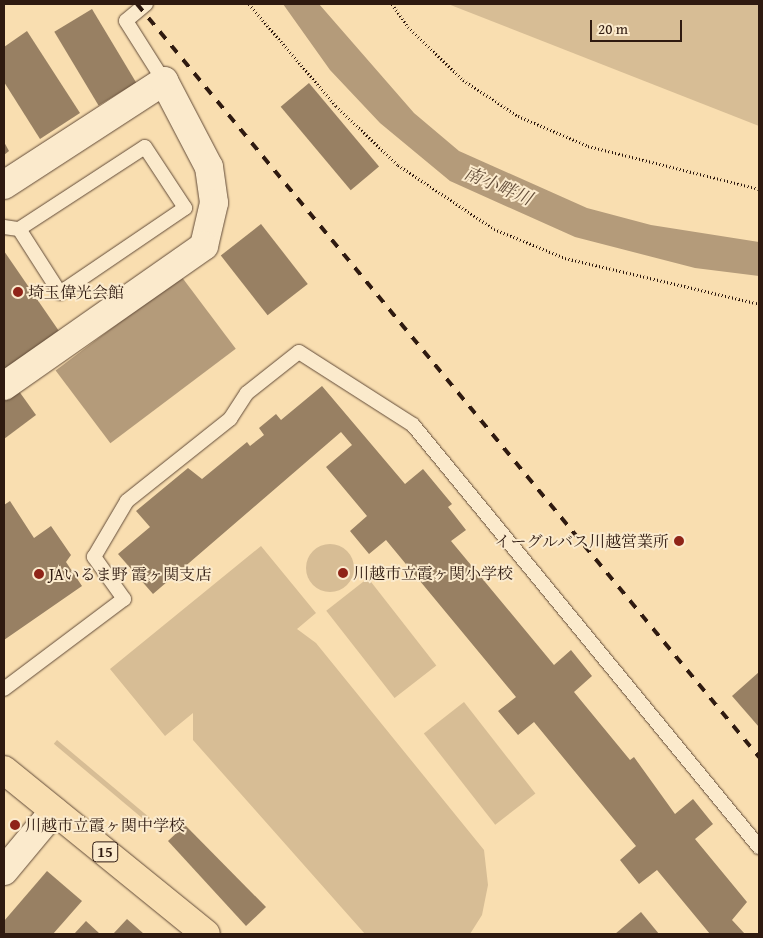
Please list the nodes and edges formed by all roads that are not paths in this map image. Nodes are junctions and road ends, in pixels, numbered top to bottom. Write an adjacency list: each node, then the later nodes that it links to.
1 (146, 4): 2 (lane)
2 (164, 81): 3 (street); 6 (street)
3 (4, 185)
4 (4, 227): 5 (lane)
5 (19, 229): 5 (lane)
6 (4, 386)
7 (4, 689): 10 (lane)
8 (4, 770): 9 (main road, 15)
9 (54, 811): 11 (street); 12 (main road, 15)
10 (759, 847)
11 (4, 871)
12 (206, 934)

